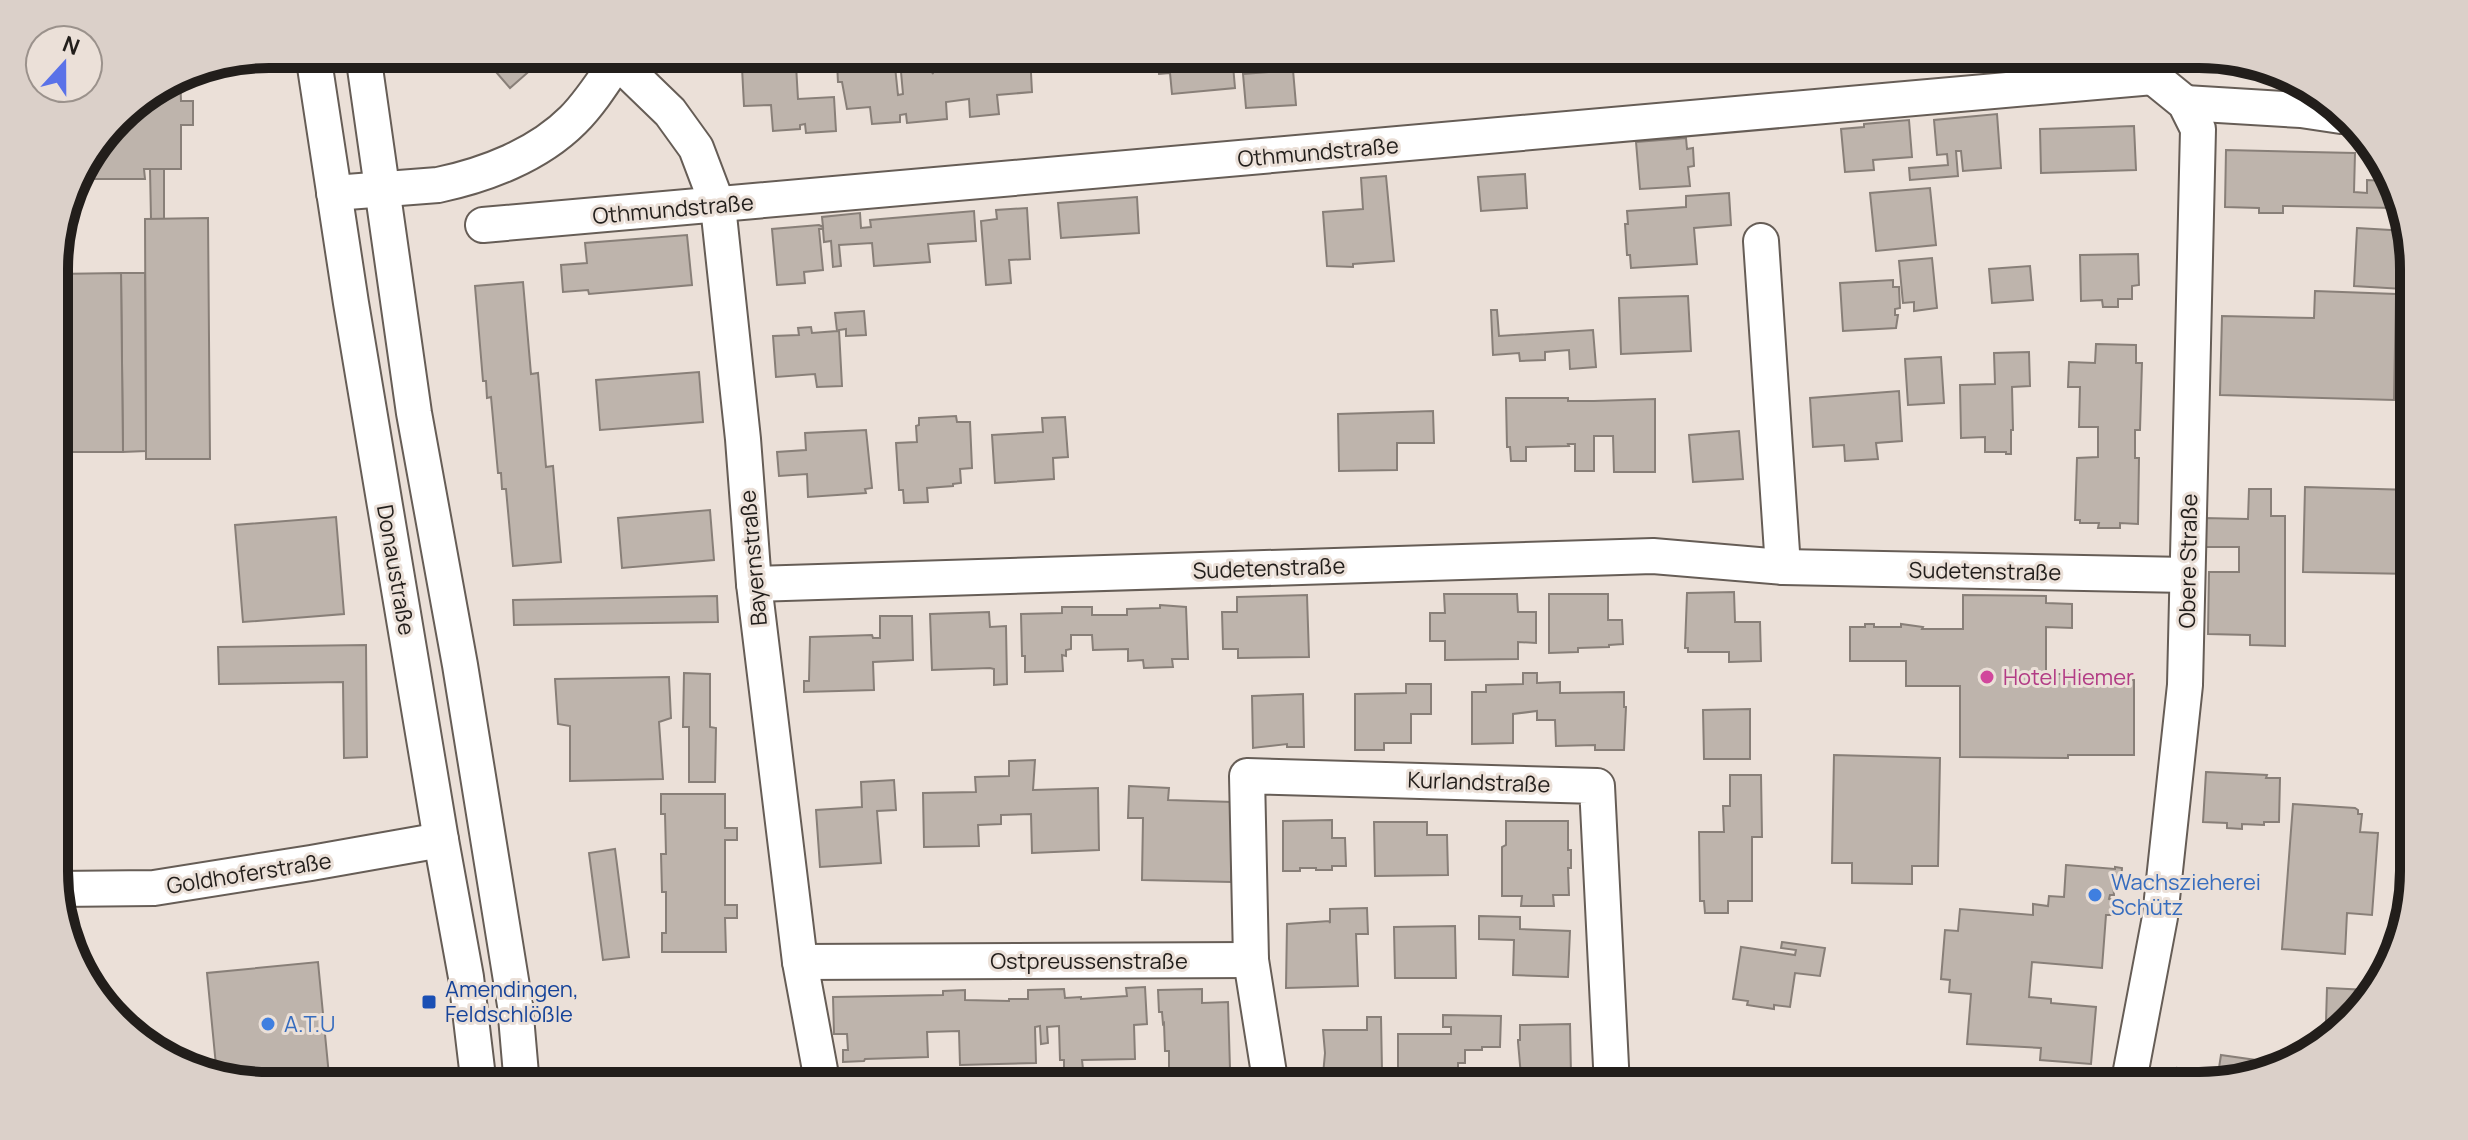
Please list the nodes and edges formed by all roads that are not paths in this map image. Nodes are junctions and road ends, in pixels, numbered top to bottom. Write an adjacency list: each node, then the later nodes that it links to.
1 (315, 68): 10 (street, Donaustraße)
2 (365, 68): 9 (street, Donaustraße)
3 (609, 68): 9 (street)
4 (628, 68): 11 (street, Bayernstraße)
5 (2117, 68): 11 (street, Othmundstraße)
6 (2150, 68): 7 (street)
7 (2185, 103): 8 (street); 15 (street, Obere Straße)
8 (2326, 114)
9 (383, 189): 10 (street); 22 (street, Donaustraße)
10 (334, 193): 17 (street, Donaustraße)
11 (718, 206): 12 (street, Othmundstraße); 16 (street, Bayernstraße)
12 (483, 225)
13 (1761, 241): 14 (street)
14 (1783, 567): 15 (street, Sudetenstraße); 16 (street, Sudetenstraße)
15 (2187, 575): 26 (street, Obere Straße)
16 (754, 584): 20 (street, Bayernstraße)
17 (441, 840): 18 (street, Goldhoferstraße); 21 (street, Donaustraße)
18 (69, 889)
19 (1251, 960): 20 (street, Ostpreussenstraße); 24 (street); 25 (street, Kurlandstraße)
20 (800, 962): 23 (street, Bayernstraße)
21 (477, 1072)
22 (521, 1072)
23 (820, 1072)
24 (1269, 1072)
25 (1611, 1072)
26 (2131, 1072)

